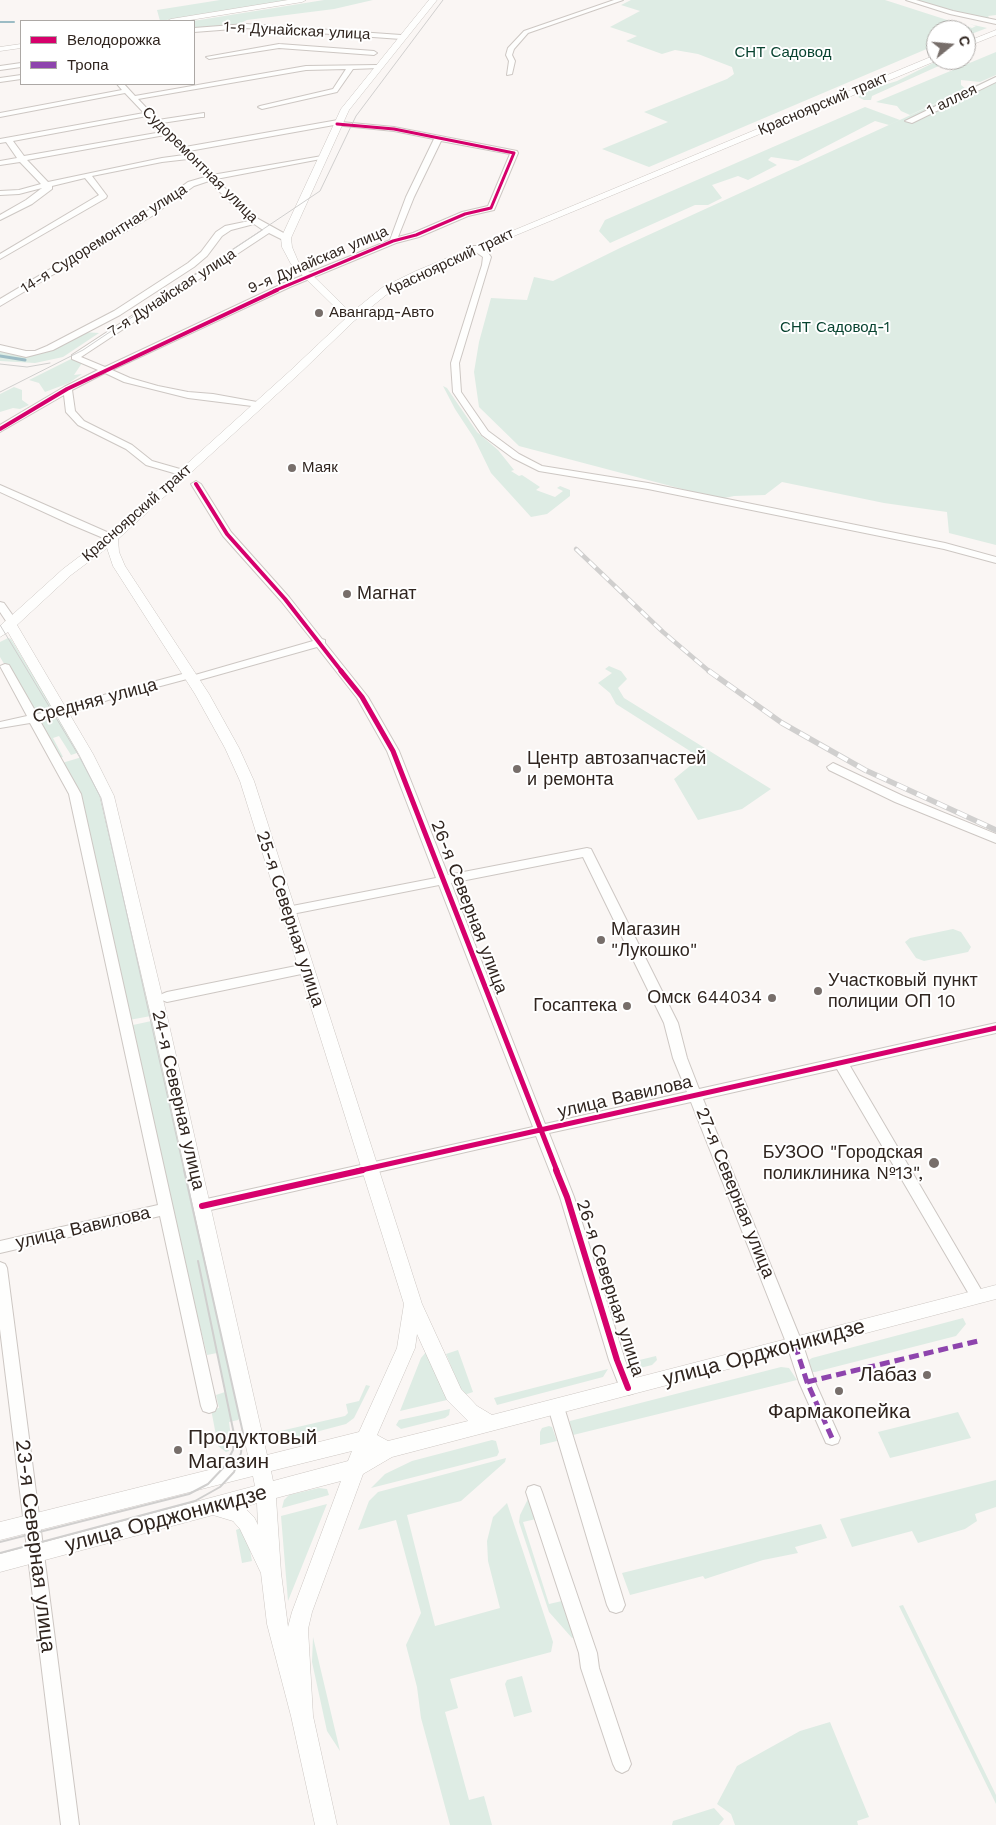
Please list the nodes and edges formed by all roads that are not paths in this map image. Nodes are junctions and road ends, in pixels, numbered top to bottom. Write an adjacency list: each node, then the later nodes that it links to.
1 (302, 0): 5 (main road)
2 (433, 0): 10 (main road)
3 (620, 0): 22 (street)
4 (909, 0): 6 (street)
5 (177, 20)
6 (996, 22)
7 (195, 30): 8 (street, 1-я Дунайская улица)
8 (331, 32): 10 (street, 1-я Дунайская улица); 14 (street)
9 (996, 32): 11 (main road)
10 (401, 37): 20 (main road)
11 (976, 41)
12 (20, 46): 13 (main road)
13 (0, 49)
14 (324, 49): 15 (street); 16 (street)
15 (374, 53)
16 (209, 57)
17 (926, 62): 53 (main road, Красноярский тракт)
18 (20, 65): 21 (street)
19 (351, 67): 20 (street); 28 (street); 29 (street)
20 (377, 67): 35 (main road)
21 (0, 68)
22 (509, 74)
23 (20, 77): 25 (street)
24 (996, 79): 33 (street, 1 аллея)
25 (0, 80)
26 (121, 85): 27 (street, Судоремонтная улица)
27 (127, 91): 28 (street, Судоремонтная улица); 31 (street)
28 (133, 98): 30 (street, Судоремонтная улица)
29 (262, 107)
30 (148, 114): 34 (street, Судоремонтная улица); 38 (street)
31 (0, 115)
32 (201, 115): 34 (street)
33 (909, 121)
34 (156, 122): 36 (street, Судоремонтная улица)
35 (337, 123): 37 (street); 39 (street); 41 (main road)
36 (167, 133): 39 (street, Судоремонтная улица); 42 (street)
37 (438, 139): 52 (street); 52 (street, 9-я Дунайская улица)
38 (4, 140): 42 (street)
39 (183, 150): 40 (street, Судоремонтная улица)
40 (190, 157): 44 (street); 45 (street, Судоремонтная улица)
41 (322, 158): 45 (street, 14-я Судоремонтная улица); 51 (main road)
42 (22, 159): 43 (street); 46 (street)
43 (0, 163)
44 (87, 175): 46 (street); 54 (street)
45 (209, 178): 49 (street, Судоремонтная улица); 58 (street, 14-я Судоремонтная улица)
46 (48, 185): 47 (street); 48 (street)
47 (0, 194)
48 (0, 218)
49 (254, 222): 50 (street, Судоремонтная улица); 60 (street)
50 (268, 230): 51 (street, Судоремонтная улица); 61 (street, 7-я Дунайская улица)
51 (286, 238): 55 (main road)
52 (393, 240): 55 (street, 9-я Дунайская улица)
53 (476, 248): 56 (main road, Красноярский тракт); 69 (street)
54 (0, 257)
55 (308, 278): 57 (main road); 61 (street, 9-я Дунайская улица)
56 (387, 289): 57 (main road); 59 (main road, Красноярский тракт)
57 (328, 295): 59 (main road)
58 (0, 303)
59 (350, 320): 63 (main road, Красноярский тракт)
60 (0, 348)
61 (105, 370): 62 (street, 9-я Дунайская улица); 63 (street)
62 (67, 389): 64 (street, 9-я Дунайская улица); 65 (street)
63 (257, 405): 65 (main road, Красноярский тракт)
64 (0, 429)
65 (184, 472): 68 (main road, Красноярский тракт)
66 (196, 484): 72 (street, 26-я Северная улица)
67 (0, 488): 68 (street)
68 (112, 538): 71 (main road, Красноярский тракт); 74 (main road, 25-я Северная улица)
69 (996, 560)
70 (0, 605): 71 (street, 24-я Северная улица)
71 (7, 626): 75 (main road, 24-я Северная улица)
72 (321, 642): 74 (street, Средняя улица); 80 (street, 26-я Северная улица)
73 (5, 668): 76 (street, 24-я Северная улица)
74 (191, 677): 75 (street, Средняя улица); 81 (main road, 25-я Северная улица)
75 (62, 713): 76 (street, Средняя улица); 89 (main road, 24-я Северная улица)
76 (34, 719): 77 (street, Средняя улица); 90 (street, 24-я Северная улица)
77 (0, 725)
78 (832, 767): 79 (street)
79 (996, 839)
80 (444, 880): 81 (street); 86 (street, 27-я Северная улица); 87 (street, 26-я Северная улица)
81 (287, 911): 82 (main road, 25-я Северная улица)
82 (306, 969): 83 (street); 88 (main road, 25-я Северная улица)
83 (168, 997)
84 (996, 1028): 85 (street, улица Вавилова)
85 (841, 1063): 86 (street, улица Вавилова); 94 (street)
86 (696, 1095): 87 (street, улица Вавилова); 96 (street, 27-я Северная улица)
87 (541, 1130): 88 (street, улица Вавилова); 97 (street, 26-я Северная улица)
88 (369, 1168): 89 (street, улица Вавилова); 95 (main road, 25-я Северная улица)
89 (202, 1206): 104 (main road, 24-я Северная улица)
90 (165, 1209): 91 (street, улица Вавилова); 98 (street, 24-я Северная улица)
91 (0, 1248)
92 (0, 1268): 109 (street, 23-я Северная улица)
93 (996, 1292): 94 (main road, улица Орджоникидзе)
94 (978, 1297): 96 (main road, улица Орджоникидзе)
95 (413, 1304): 100 (main road); 102 (main road, 25-я Северная улица)
96 (795, 1345): 97 (main road, улица Орджоникидзе); 101 (street, 27-я Северная улица)
97 (628, 1388): 99 (main road, улица Орджоникидзе)
98 (209, 1406)
99 (556, 1407): 100 (main road, улица Орджоникидзе); 114 (street)
100 (491, 1424): 103 (main road, улица Орджоникидзе)
101 (832, 1438)
102 (366, 1439): 103 (main road); 104 (main road, улица Орджоникидзе); 105 (main road, 24-я Северная улица)
103 (387, 1450): 105 (main road, улица Орджоникидзе)
104 (260, 1465): 106 (main road, 24-я Северная улица); 109 (main road, улица Орджоникидзе)
105 (356, 1468): 106 (main road, улица Орджоникидзе); 115 (main road, 24-я Северная улица)
106 (266, 1492): 108 (main road, улица Орджоникидзе); 113 (main road, 24-я Северная улица)
107 (534, 1492): 116 (street)
108 (214, 1506): 111 (main road, улица Орджоникидзе); 113 (main road)
109 (32, 1523): 110 (main road, улица Орджоникидзе); 111 (street, 23-я Северная улица)
110 (0, 1531)
111 (36, 1554): 112 (main road, улица Орджоникидзе); 117 (street, 23-я Северная улица)
112 (0, 1563)
113 (271, 1573): 115 (main road, 24-я Северная улица)
114 (616, 1605)
115 (302, 1716): 118 (main road, 24-я Северная улица)
116 (622, 1764)
117 (70, 1825)
118 (326, 1825)

